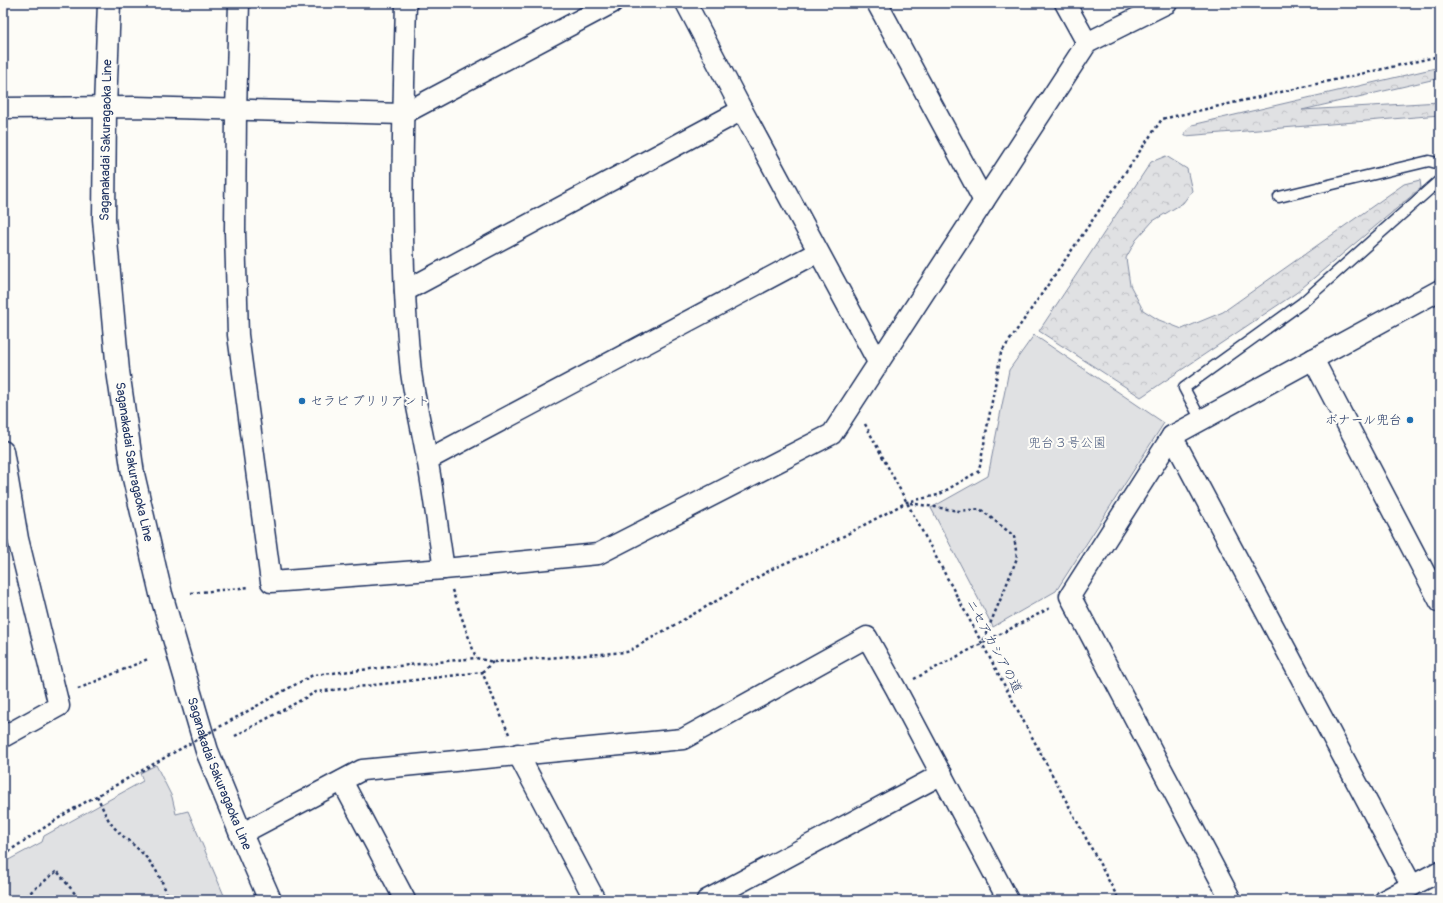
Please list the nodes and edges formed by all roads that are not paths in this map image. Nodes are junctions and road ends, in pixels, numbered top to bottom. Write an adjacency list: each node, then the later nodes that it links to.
1 (109, 3): 10 (main road, Saganakadai Sakuragaoka Line)
2 (239, 3): 13 (street)
3 (406, 3): 14 (street)
4 (612, 3): 14 (street)
5 (686, 3): 12 (street)
6 (877, 3): 18 (street)
7 (1065, 3): 9 (street)
8 (1167, 3): 9 (street)
9 (1087, 43): 18 (street)
10 (106, 107): 11 (street); 13 (street); 35 (main road, Saganakadai Sakuragaoka Line)
11 (3, 108)
12 (742, 110): 19 (street); 21 (street)
13 (236, 111): 14 (street); 29 (street)
14 (403, 114): 21 (street)
15 (1440, 164): 17 (lane)
16 (1440, 180): 24 (lane)
17 (1280, 198)
18 (984, 201): 23 (street)
19 (818, 252): 23 (street); 27 (street)
20 (1440, 290): 22 (street)
21 (405, 291): 27 (street)
22 (1313, 359): 24 (street); 30 (street)
23 (878, 362): 29 (street)
24 (1201, 420): 25 (street)
25 (1172, 436): 37 (street); 43 (street)
26 (3, 451): 28 (street)
27 (427, 460): 29 (street)
28 (11, 543): 31 (street)
29 (444, 569)
30 (1440, 602)
31 (3, 737)
32 (518, 754): 33 (street); 34 (street); 40 (street)
33 (942, 774): 41 (street); 42 (street)
34 (342, 781): 35 (street); 39 (street)
35 (241, 834): 38 (main road, Saganakadai Sakuragaoka Line)
36 (1440, 871): 37 (street)
37 (1412, 886): 44 (street)
38 (270, 900)
39 (405, 900)
40 (595, 900)
41 (706, 900)
42 (1008, 900)
43 (1231, 900)
44 (1386, 900)

